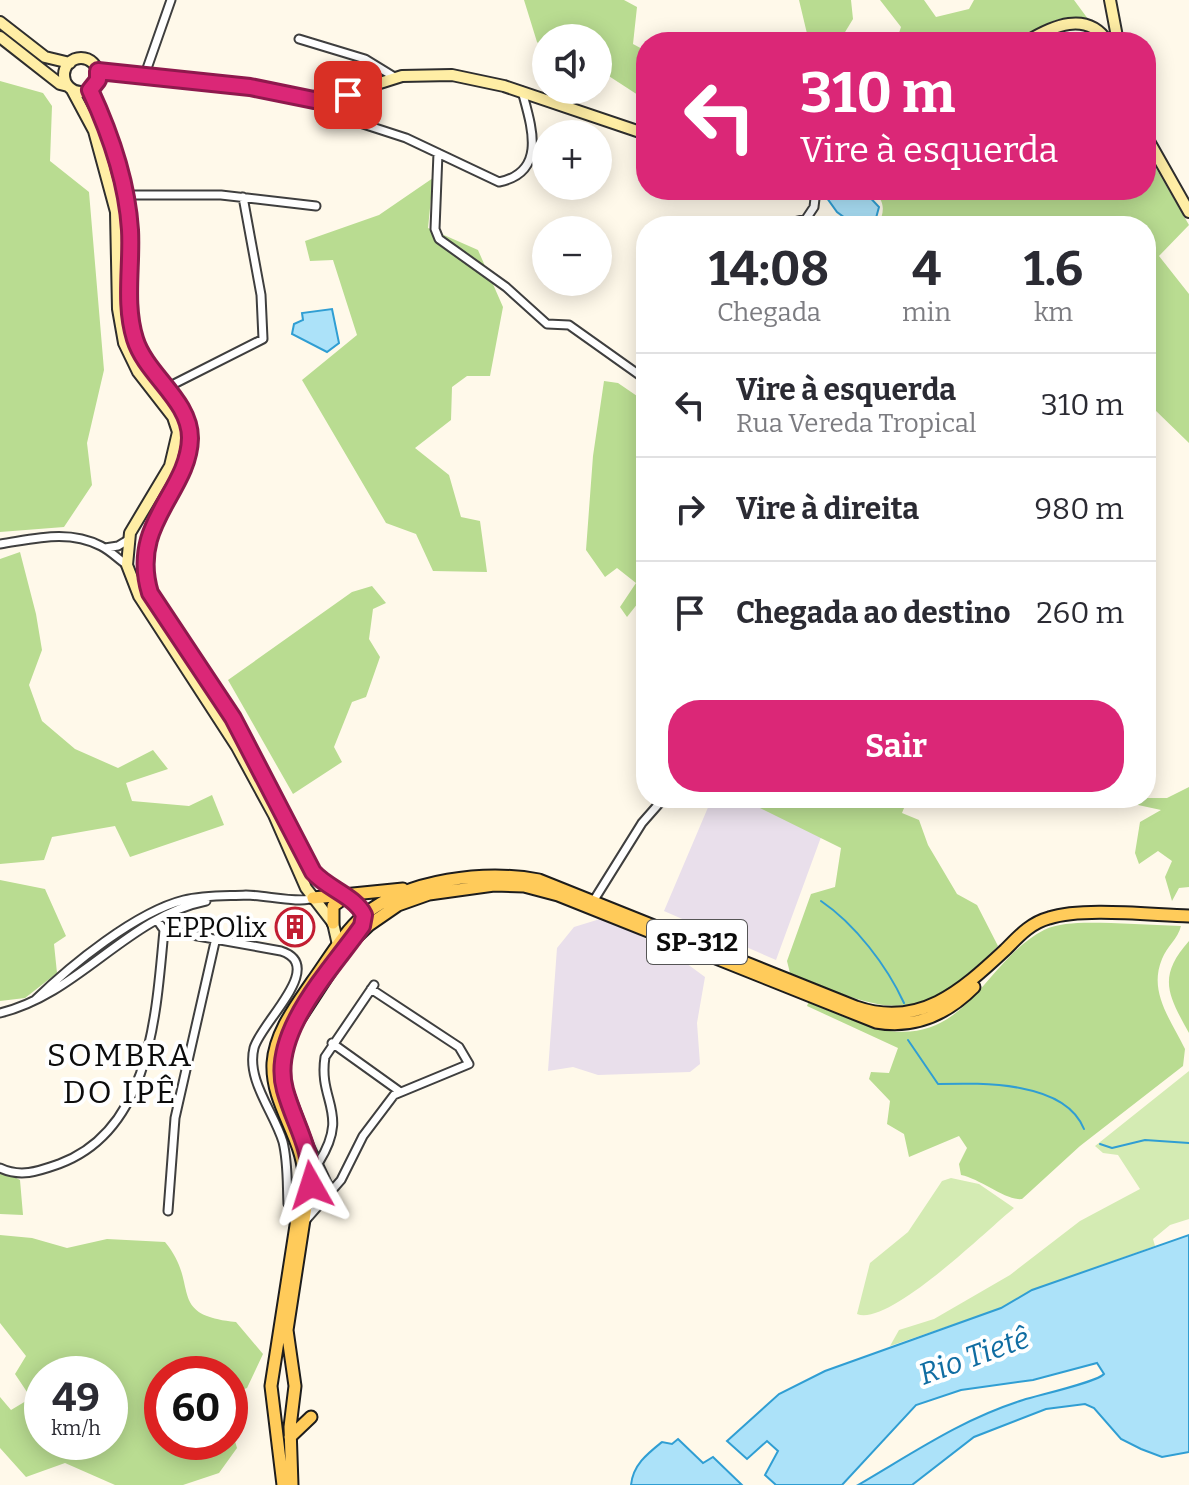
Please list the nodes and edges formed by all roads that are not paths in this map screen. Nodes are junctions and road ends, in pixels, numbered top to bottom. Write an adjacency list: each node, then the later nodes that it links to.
1 (171, 0): 11 (street)
2 (1110, 0): 6 (street)
3 (0, 22): 9 (street)
4 (1044, 32): 5 (street)
5 (1099, 32)
6 (1116, 32)
7 (0, 37): 13 (street)
8 (299, 39): 12 (street)
9 (70, 63): 10 (street); 13 (street)
10 (98, 71): 11 (street); 14 (street)
11 (144, 77): 16 (street)
12 (396, 78): 15 (street); 16 (street)
13 (70, 88): 14 (street); 26 (street)
14 (90, 90): 20 (street)
15 (527, 93): 17 (street); 18 (street)
16 (306, 98): 18 (street)
17 (636, 131)
18 (438, 153): 24 (street)
19 (1156, 154): 23 (street)
20 (123, 195): 21 (street); 25 (street)
21 (243, 197): 22 (street); 25 (street)
22 (316, 206)
23 (1189, 212)
24 (636, 373)
25 (164, 389): 27 (street)
26 (140, 516): 27 (street); 28 (street)
27 (154, 525): 32 (street)
28 (128, 540): 30 (street); 31 (street)
29 (0, 544): 30 (street)
30 (105, 548): 31 (street)
31 (127, 565): 32 (street); 37 (street)
32 (145, 569): 36 (street)
33 (655, 808): 38 (street)
34 (424, 887): 36 (main road); 38 (main road, SP-312); 39 (main road, SP-312)
35 (220, 897): 37 (street); 41 (street); 44 (street)
36 (344, 897): 37 (main road); 39 (street); 42 (main road)
37 (313, 898): 42 (street)
38 (594, 900): 46 (main road, SP-312)
39 (364, 915): 47 (main road, SP-312)
40 (1189, 916): 46 (main road, SP-312)
41 (157, 920): 43 (street); 44 (street)
42 (333, 923): 47 (street)
43 (164, 930): 45 (street); 53 (street)
44 (131, 931): 48 (street)
45 (215, 942): 55 (street); 56 (street)
46 (1011, 944): 47 (main road, SP-312)
47 (343, 946): 51 (main road, SP-312); 58 (main road, SP-312)
48 (0, 1013)
49 (332, 1043): 50 (street); 50 (street); 52 (street)
50 (399, 1091): 54 (street)
51 (302, 1132): 52 (street); 57 (main road, SP-312)
52 (319, 1162): 54 (street)
53 (0, 1168)
54 (331, 1191): 57 (street)
55 (288, 1204)
56 (168, 1211)
57 (306, 1220): 59 (main road, SP-312)
58 (273, 1370): 59 (main road); 60 (main road, SP-312)
59 (293, 1370): 62 (main road, SP-312)
60 (272, 1410): 62 (main road); 64 (main road, SP-312)
61 (311, 1417): 63 (main road)
62 (291, 1418): 63 (main road, SP-312)
63 (290, 1438): 65 (main road, SP-312)
64 (282, 1485)
65 (292, 1485)

